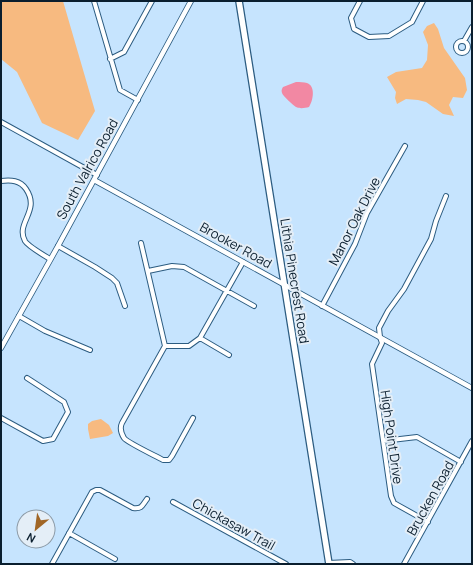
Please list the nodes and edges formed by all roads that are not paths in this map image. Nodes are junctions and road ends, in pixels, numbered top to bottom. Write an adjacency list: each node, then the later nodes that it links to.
1 (94, 1): 9 (street)
2 (152, 1): 9 (street)
3 (191, 1): 10 (street, South Valrico Road)
4 (240, 1): 21 (main road, Lithia Pinecrest Road)
5 (360, 1): 6 (street)
6 (423, 1)
7 (472, 27): 8 (street)
8 (464, 41)
9 (110, 59): 10 (street)
10 (138, 100): 13 (street, South Valrico Road)
11 (1, 122): 13 (street)
12 (405, 146): 25 (street, Manor Oak Drive)
13 (95, 177): 17 (street, South Valrico Road); 19 (street, Brooker Road)
14 (1, 181): 18 (street)
15 (446, 196): 27 (street, High Point Drive)
16 (141, 243): 20 (street)
17 (58, 246): 18 (street, South Valrico Road); 23 (street)
18 (50, 259): 26 (street, South Valrico Road)
19 (243, 262): 21 (street, Brooker Road); 22 (street)
20 (148, 271): 22 (street); 29 (street)
21 (284, 285): 25 (street, Brooker Road); 45 (main road, Lithia Pinecrest Road)
22 (227, 290): 24 (street); 28 (street)
23 (125, 306)
24 (254, 306)
25 (322, 306): 27 (street, Brooker Road)
26 (19, 316): 30 (street, South Valrico Road); 31 (street)
27 (380, 337): 34 (street, Brooker Road); 37 (street, High Point Drive)
28 (200, 338): 29 (street); 32 (street)
29 (165, 346): 36 (street)
30 (1, 348)
31 (90, 350)
32 (229, 355)
33 (27, 378): 35 (street)
34 (472, 388)
35 (1, 418)
36 (193, 418)
37 (383, 441): 39 (street); 42 (street, High Point Drive)
38 (472, 441): 39 (street, Brucken Road)
39 (461, 462): 42 (street, Brucken Road)
40 (147, 499): 43 (street)
41 (173, 502): 47 (street, Chickasaw Trail)
42 (428, 522): 49 (street, Brucken Road)
43 (69, 533): 44 (street); 46 (street)
44 (115, 559)
45 (328, 563): 48 (street)
46 (52, 564)
47 (286, 564)
48 (353, 564)
49 (404, 564)

